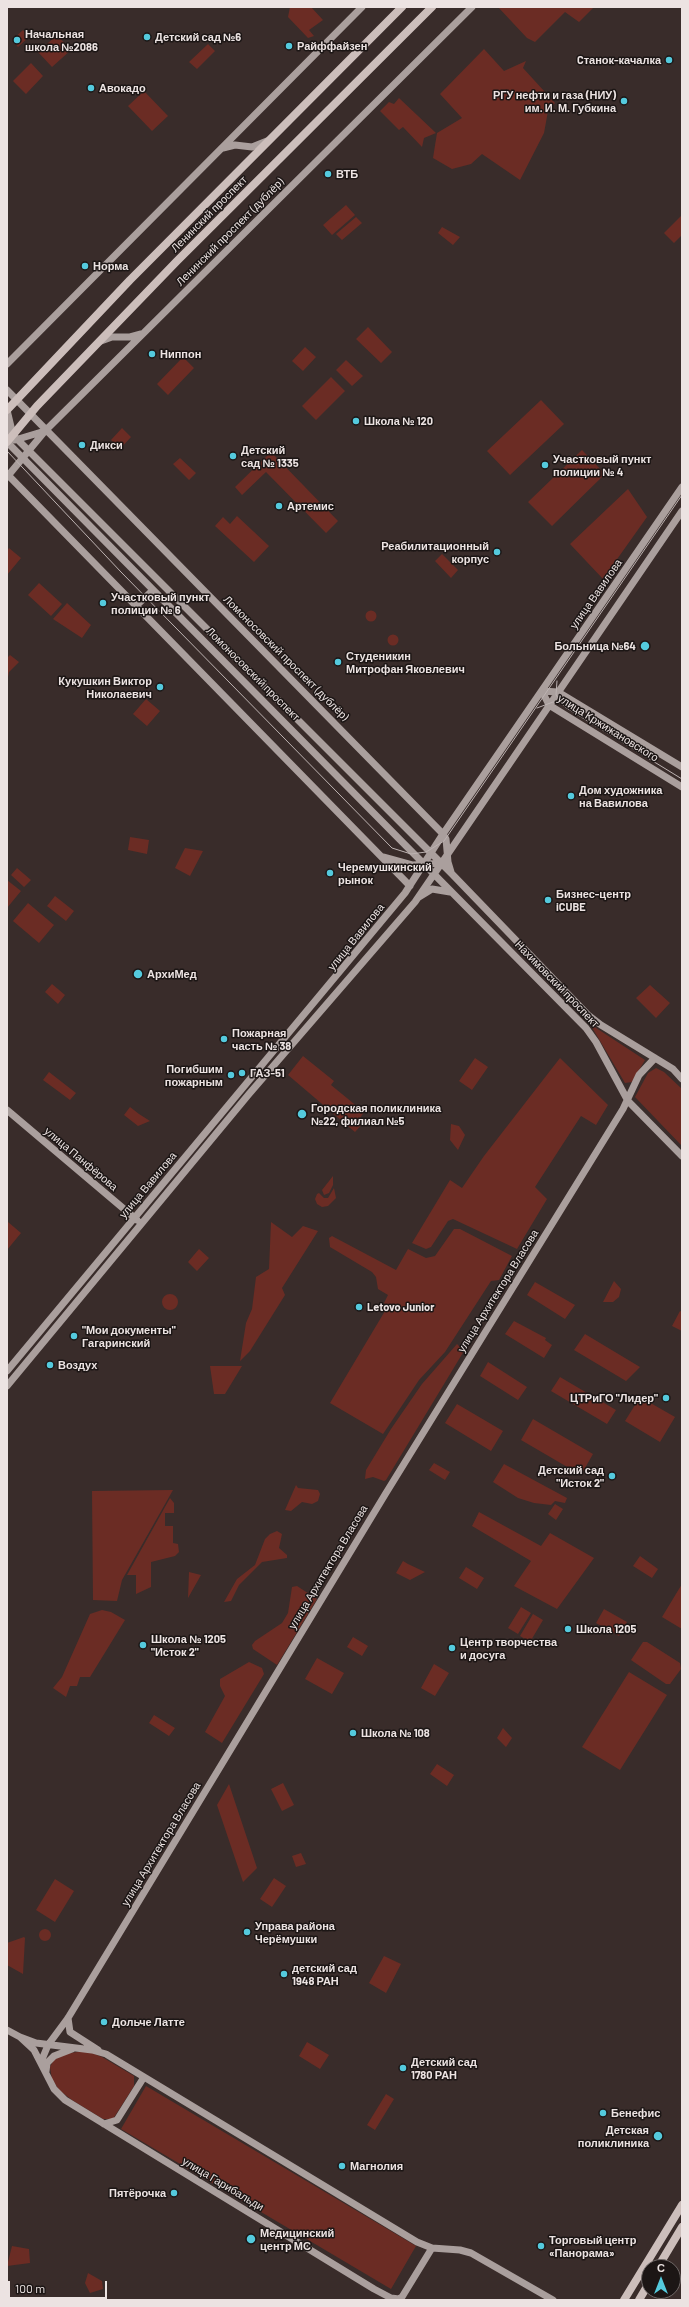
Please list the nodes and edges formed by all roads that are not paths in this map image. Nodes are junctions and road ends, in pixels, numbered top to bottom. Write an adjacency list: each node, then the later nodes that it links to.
1 (362, 7): 6 (street)
2 (402, 7): 5 (main road, Ленинский проспект)
3 (432, 7): 8 (main road, Ленинский проспект)
4 (472, 7): 7 (street, Ленинский проспект (дублёр))
5 (269, 140): 6 (street); 11 (main road, Ленинский проспект)
6 (223, 148): 9 (street)
7 (143, 333): 8 (street); 14 (street, Ленинский проспект (дублёр))
8 (98, 344): 13 (main road, Ленинский проспект)
9 (7, 364)
10 (7, 390): 11 (street, Ломоносовский проспект (дублёр))
11 (17, 398): 12 (main road, Ленинский проспект); 13 (street, Ломоносовский проспект (дублёр))
12 (7, 410): 15 (street)
13 (30, 414): 14 (street, Ломоносовский проспект (дублёр)); 15 (main road, Ленинский проспект)
14 (45, 431): 15 (street); 17 (street, Ленинский проспект (дублёр)); 29 (street, Ломоносовский проспект (дублёр))
15 (13, 434): 16 (main road, Ленинский проспект); 17 (street, Ломоносовский проспект)
16 (7, 442): 18 (street, Ломоносовский проспект)
17 (28, 451): 18 (street, Ленинский проспект (дублёр)); 31 (street, Ломоносовский проспект)
18 (23, 457): 19 (street, Ленинский проспект (дублёр)); 22 (street, Ломоносовский проспект)
19 (7, 475): 23 (street)
20 (682, 487): 24 (street, улица Вавилова)
21 (682, 511): 25 (street, улица Вавилова)
22 (153, 590): 23 (street); 34 (street, Ломоносовский проспект)
23 (136, 606): 32 (street)
24 (542, 691): 25 (street, улица Кржижановского); 26 (street, улица Кржижановского); 29 (street, улица Вавилова)
25 (558, 692): 26 (street, улица Вавилова); 27 (street, улица Кржижановского)
26 (549, 705): 28 (street, улица Кржижановского); 30 (street, улица Вавилова)
27 (682, 767)
28 (682, 787)
29 (443, 834): 30 (street, Ломоносовский проспект (дублёр)); 31 (street, улица Вавилова)
30 (448, 851): 33 (street, улица Вавилова); 36 (street, Ломоносовский проспект (дублёр))
31 (431, 854): 33 (street, Ломоносовский проспект); 34 (street, улица Вавилова)
32 (383, 857): 34 (street); 37 (street)
33 (440, 863): 34 (street); 35 (street, улица Вавилова); 36 (street, Нахимовский проспект)
34 (425, 865): 35 (street, Ломоносовский проспект); 37 (street, улица Вавилова)
35 (434, 873): 38 (street, Нахимовский проспект); 39 (street, улица Вавилова)
36 (452, 874): 42 (street, Нахимовский проспект)
37 (410, 886): 40 (street, улица Вавилова)
38 (451, 892): 39 (street); 44 (street, Нахимовский проспект)
39 (415, 902): 41 (street, улица Вавилова)
40 (387, 917): 41 (street); 47 (street, улица Вавилова)
41 (397, 923): 48 (street, улица Вавилова)
42 (655, 1058): 43 (street, Нахимовский проспект); 44 (street, улица Архитектора Власова)
43 (682, 1079)
44 (628, 1101): 46 (street, Нахимовский проспект); 51 (street, улица Архитектора Власова)
45 (7, 1110): 47 (street, улица Панфёрова)
46 (682, 1156)
47 (134, 1218): 48 (street, улица Панфёрова); 49 (street, улица Вавилова)
48 (142, 1224): 50 (street, улица Вавилова)
49 (7, 1371)
50 (7, 1386)
51 (68, 2018): 54 (street, улица Архитектора Власова); 56 (street)
52 (7, 2030): 53 (street, улица Гарибальди)
53 (20, 2037): 54 (street); 57 (street, улица Гарибальди)
54 (48, 2045): 55 (street); 57 (street, улица Архитектора Власова)
55 (76, 2048): 56 (street); 58 (street)
56 (106, 2054): 59 (street)
57 (41, 2062): 58 (street, улица Гарибальди)
58 (46, 2074): 60 (street, улица Гарибальди)
59 (144, 2077): 60 (street); 63 (street)
60 (104, 2124): 63 (street, улица Гарибальди)
61 (682, 2205): 66 (main road)
62 (682, 2227): 64 (main road)
63 (432, 2248): 65 (street)
64 (663, 2259)
65 (553, 2300)
66 (624, 2300)

